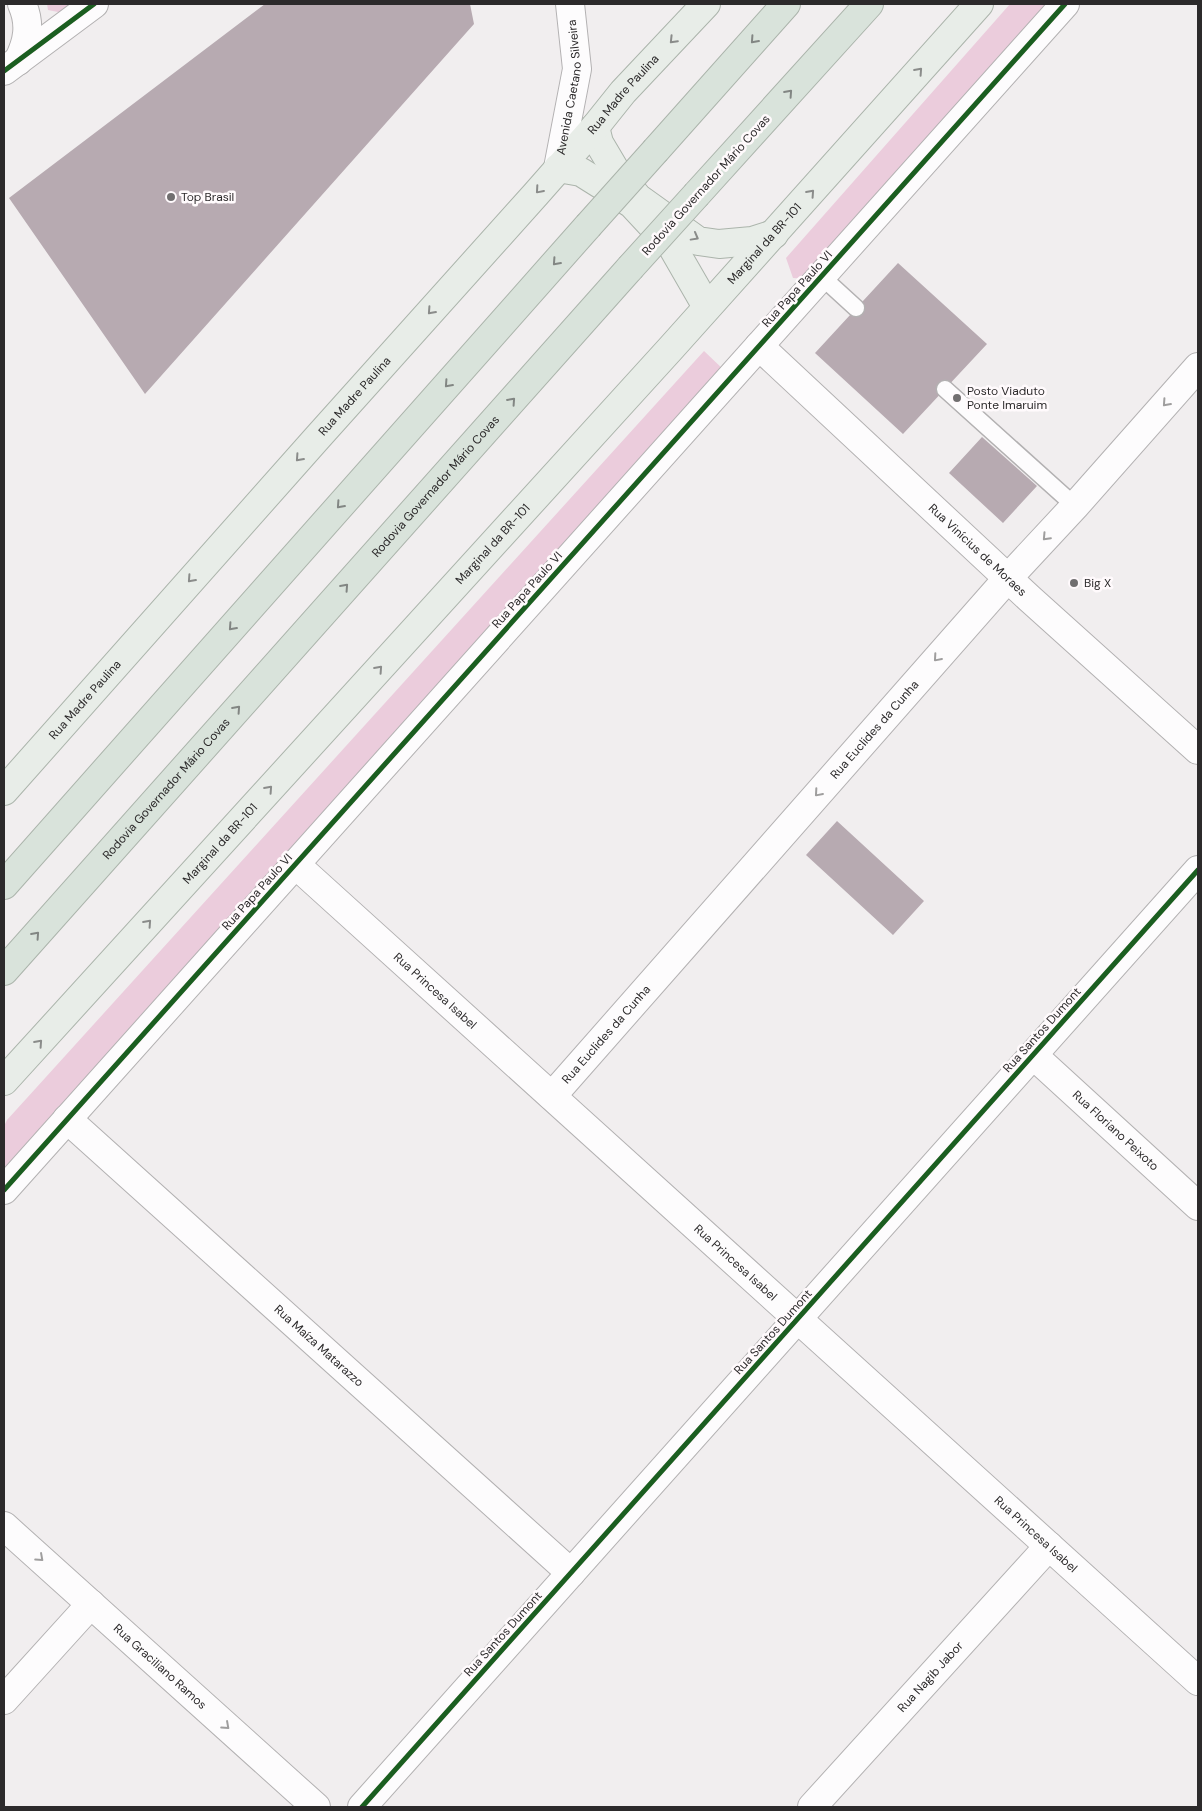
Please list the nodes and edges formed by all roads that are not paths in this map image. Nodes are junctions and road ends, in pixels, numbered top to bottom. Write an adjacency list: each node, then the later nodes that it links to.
1 (22, 4): 9 (street)
2 (94, 4): 9 (street)
3 (570, 4): 11 (street, Avenida Caetano Silveira)
4 (706, 4): 10 (main road, Rua Madre Paulina, one-way to 10)
5 (786, 4): 25 (highway, one-way to 25, bridge)
6 (869, 4): 26 (highway, Rodovia Governador Mário Covas, one-way to 6, bridge)
7 (979, 4): 12 (main road, Marginal da BR-101, one-way to 7)
8 (1065, 4): 13 (street, Rua Papa Paulo VI)
9 (11, 66)
10 (595, 127): 11 (main road, Rua Madre Paulina); 12 (main road, one-way to 12)
11 (558, 168): 14 (main road); 22 (main road, Rua Madre Paulina, one-way to 22)
12 (774, 234): 14 (main road, Marginal da BR-101)
13 (821, 276): 15 (lane); 16 (street, Rua Papa Paulo VI)
14 (707, 306): 28 (main road, Marginal da BR-101, one-way to 14)
15 (856, 308)
16 (759, 346): 20 (street, Rua Vinícius de Moraes); 23 (street, Rua Papa Paulo VI)
17 (1198, 367): 19 (street, Rua Euclides da Cunha, one-way to 19)
18 (945, 389): 19 (lane)
19 (1075, 506): 20 (street, Rua Euclides da Cunha, one-way to 20)
20 (1008, 578): 21 (street, Rua Vinícius de Moraes); 29 (street, Rua Euclides da Cunha, one-way to 29)
21 (1198, 750)
22 (4, 791)
23 (295, 864): 29 (street, Rua Princesa Isabel); 30 (street, Rua Papa Paulo VI)
24 (1198, 870): 27 (street, Rua Santos Dumont)
25 (4, 885)
26 (4, 971)
27 (1033, 1055): 32 (street, Rua Floriano Peixoto); 33 (street, Rua Santos Dumont)
28 (4, 1081)
29 (552, 1096): 33 (street, Rua Princesa Isabel)
30 (67, 1119): 31 (street, Rua Papa Paulo VI); 36 (street, Rua Maíza Matarazzo)
31 (4, 1190)
32 (1198, 1206)
33 (798, 1319): 35 (street, Rua Princesa Isabel); 36 (street, Rua Santos Dumont)
34 (4, 1526): 37 (street, Rua Graciliano Ramos, one-way to 37)
35 (1049, 1546): 38 (street, Rua Princesa Isabel); 42 (street, Rua Nagib Jabor)
36 (572, 1573): 41 (street, Rua Santos Dumont)
37 (91, 1604): 39 (street); 40 (street, Rua Graciliano Ramos, one-way to 40)
38 (1198, 1681)
39 (4, 1700)
40 (316, 1807)
41 (362, 1807)
42 (812, 1807)

